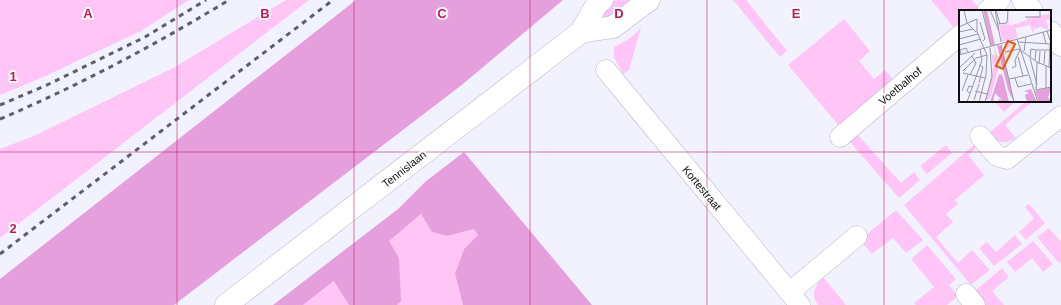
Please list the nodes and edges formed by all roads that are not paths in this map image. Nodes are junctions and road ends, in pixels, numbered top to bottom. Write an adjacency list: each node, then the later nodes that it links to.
1 (602, 0): 7 (street, Tennislaan)
2 (649, 0): 7 (street, Tennislaan)
3 (1000, 0): 5 (street)
4 (1022, 0): 6 (street)
5 (988, 10)
6 (1031, 10)
7 (580, 32): 17 (street, Tennislaan)
8 (1051, 33): 10 (street)
9 (959, 36): 14 (street, Voetbalhof)
10 (1061, 45)
11 (606, 70): 16 (street, Kortestraat)
12 (1061, 116): 13 (street)
13 (980, 136)
14 (840, 137)
15 (857, 236): 16 (street)
16 (795, 299)
17 (226, 305)

